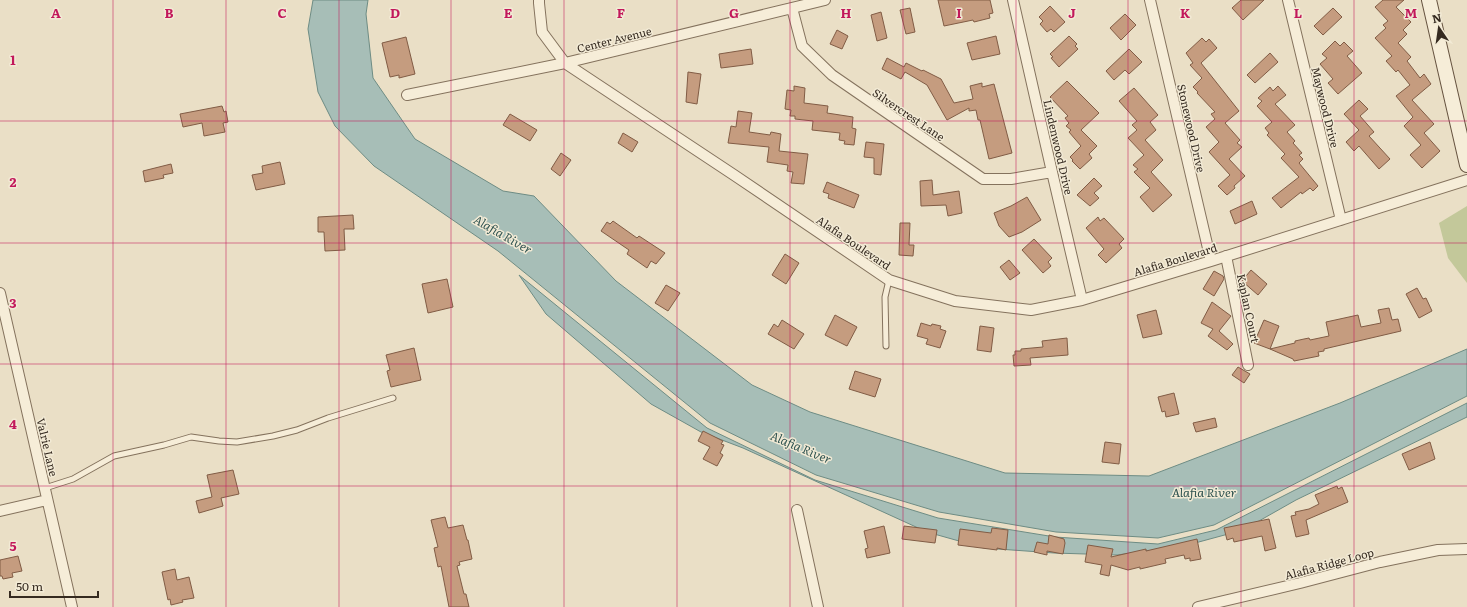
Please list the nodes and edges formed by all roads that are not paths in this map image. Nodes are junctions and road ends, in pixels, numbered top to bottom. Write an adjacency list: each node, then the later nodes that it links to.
1 (539, 0): 8 (street, Alafia Boulevard)
2 (825, 0): 7 (street, Center Avenue)
3 (1013, 0): 11 (street, Lindenwood Drive)
4 (1150, 0): 15 (street, Stonewood Drive)
5 (1288, 0): 13 (street, Maywood Drive)
6 (1429, 0): 10 (street)
7 (792, 8): 8 (street, Center Avenue); 11 (street, Silvercrest Lane)
8 (564, 63): 9 (street, Center Avenue); 16 (street, Alafia Boulevard)
9 (407, 95)
10 (1467, 165)
11 (1052, 172): 18 (street, Lindenwood Drive)
12 (1467, 180): 13 (street, Alafia Boulevard)
13 (1341, 220): 14 (street, Alafia Boulevard)
14 (1226, 256): 15 (street, Alafia Boulevard); 20 (street, Kaplan Court)
15 (1211, 261): 18 (street, Alafia Boulevard)
16 (889, 280): 18 (street, Alafia Boulevard); 19 (lane)
17 (0, 293): 22 (street, Valrie Lane)
18 (1082, 300)
19 (886, 346)
20 (1248, 365)
21 (393, 398): 22 (lane)
22 (45, 488): 23 (street, Valrie Lane)
23 (47, 500): 25 (street); 27 (street, Valrie Lane)
24 (797, 510): 28 (street)
25 (0, 511)
26 (1467, 548): 29 (street, Alafia Ridge Loop)
27 (72, 607)
28 (818, 607)
29 (1198, 607)

